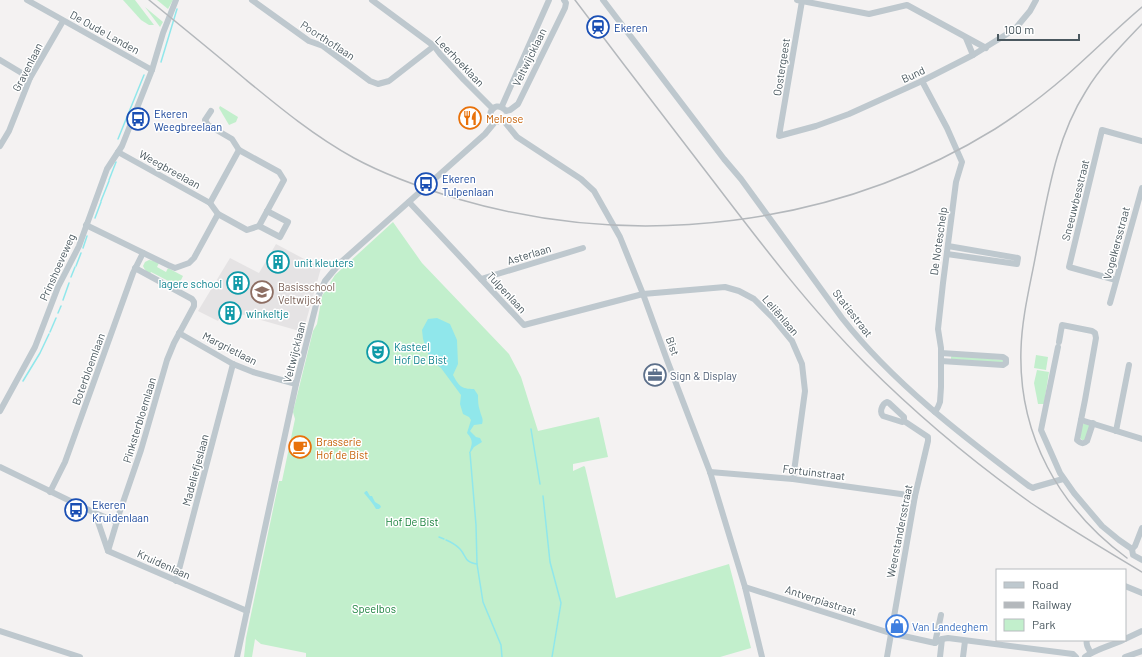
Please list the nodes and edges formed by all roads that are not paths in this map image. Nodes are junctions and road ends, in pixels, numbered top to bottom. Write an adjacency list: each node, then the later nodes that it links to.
1 (27, 0): 11 (street, De Oude Landen)
2 (176, 0): 17 (street, Prinshoeveweg)
3 (252, 0): 13 (street, Poorthoflaan)
4 (372, 0): 13 (street, Leerhoeklaan)
5 (565, 0): 21 (street, Veltwijcklaan)
6 (603, 0): 53 (street, Statiestraat)
7 (799, 0): 10 (street); 25 (street, Oostergeest)
8 (1036, 0): 14 (street, Bund)
9 (548, 1): 21 (street, Veltwijcklaan)
10 (820, 2): 12 (street)
11 (64, 21): 17 (street, De Oude Landen); 18 (street, Gravenlaan)
12 (966, 38): 14 (street); 15 (street)
13 (434, 46): 20 (street, Leerhoeklaan)
14 (986, 48): 15 (street, Bund)
15 (973, 55): 19 (street, Bund)
16 (0, 60): 18 (street)
17 (152, 70): 29 (street, Prinshoeveweg)
18 (30, 78): 27 (street, Gravenlaan)
19 (922, 81): 25 (street, Bund); 37 (street, De Noteschelp)
20 (492, 109): 21 (street, Veltwijcklaan); 24 (street)
21 (504, 109): 23 (street)
22 (211, 111): 28 (street)
23 (504, 121): 24 (street); 44 (street, Bist)
24 (495, 122): 31 (street, Veltwijcklaan)
25 (780, 136)
26 (1142, 141): 43 (street, Sneeuwbesstraat)
27 (0, 146)
28 (239, 150): 32 (street); 33 (street)
29 (119, 152): 32 (street, Weegbreelaan); 35 (street, Prinshoeveweg)
30 (1142, 188): 43 (street, Vogelkersstraat)
31 (409, 202): 42 (street, Tulpenlaan); 51 (street, Veltwijcklaan)
32 (210, 203): 34 (street, Weegbreelaan)
33 (267, 211): 36 (street); 36 (street, Weegbreelaan)
34 (218, 214): 36 (street, Weegbreelaan); 39 (street)
35 (89, 226): 39 (street); 52 (street, Prinshoeveweg)
36 (259, 226)
37 (948, 246): 40 (street, De Noteschelp); 40 (street)
38 (583, 248): 42 (street, Asterlaan)
39 (143, 253): 41 (street, Boterbloemlaan)
40 (947, 254): 47 (street, De Noteschelp)
41 (135, 268): 46 (street, Pinksterbloemlaan); 63 (street, Boterbloemlaan)
42 (481, 279): 44 (street, Tulpenlaan)
43 (1116, 280): 45 (street, Vogelkersstraat)
44 (643, 294): 60 (street, Bist); 61 (street, Leliënlaan)
45 (1110, 303)
46 (179, 333): 49 (street, Margrietlaan); 66 (street, Pinksterbloemlaan)
47 (941, 353): 48 (street, De Noteschelp); 48 (street)
48 (941, 361): 53 (street, De Noteschelp)
49 (233, 364): 51 (street, Margrietlaan); 71 (street, Madeliefjeslaan)
50 (1129, 365): 57 (street)
51 (296, 384): 75 (street, Veltwijcklaan)
52 (0, 410)
53 (935, 412): 62 (street, Statiestraat)
54 (1081, 420): 56 (street); 56 (street); 62 (street)
55 (904, 421): 64 (street, Weerstandersstraat)
56 (1093, 423): 57 (street)
57 (1116, 430): 58 (street)
58 (1142, 439)
59 (0, 467): 63 (street)
60 (710, 472): 61 (street, Fortuinstraat); 72 (street, Bist)
61 (793, 479): 64 (street, Fortuinstraat)
62 (1063, 479): 68 (street)
63 (50, 492): 65 (street)
64 (915, 496): 78 (street, Weerstandersstraat)
65 (95, 513): 66 (street); 69 (street)
66 (117, 522): 69 (street, Pinksterbloemlaan)
67 (1142, 528): 68 (street)
68 (1132, 549): 70 (street)
69 (108, 551): 71 (street, Kruidenlaan)
70 (1142, 560)
71 (176, 581): 75 (street, Kruidenlaan)
72 (745, 586): 78 (street, Antverpiastraat); 90 (street, Bist)
73 (1126, 586): 74 (street)
74 (1142, 593)
75 (247, 611): 89 (street, Veltwijcklaan)
76 (941, 615): 85 (street)
77 (0, 631): 88 (street)
78 (890, 632): 85 (street, Antverpiastraat); 91 (street, Weerstandersstraat)
79 (1142, 632): 81 (street)
80 (942, 639): 82 (street); 85 (street); 92 (street)
81 (1126, 639)
82 (965, 641): 93 (street); 94 (street)
83 (1086, 641): 87 (street)
84 (1122, 641): 87 (street)
85 (935, 643)
86 (1142, 651): 96 (street)
87 (1094, 655): 95 (street)
88 (80, 657)
89 (237, 657)
90 (762, 657)
91 (886, 657)
92 (940, 657)
93 (963, 657)
94 (1076, 657)
95 (1085, 657)
96 (1125, 657)

